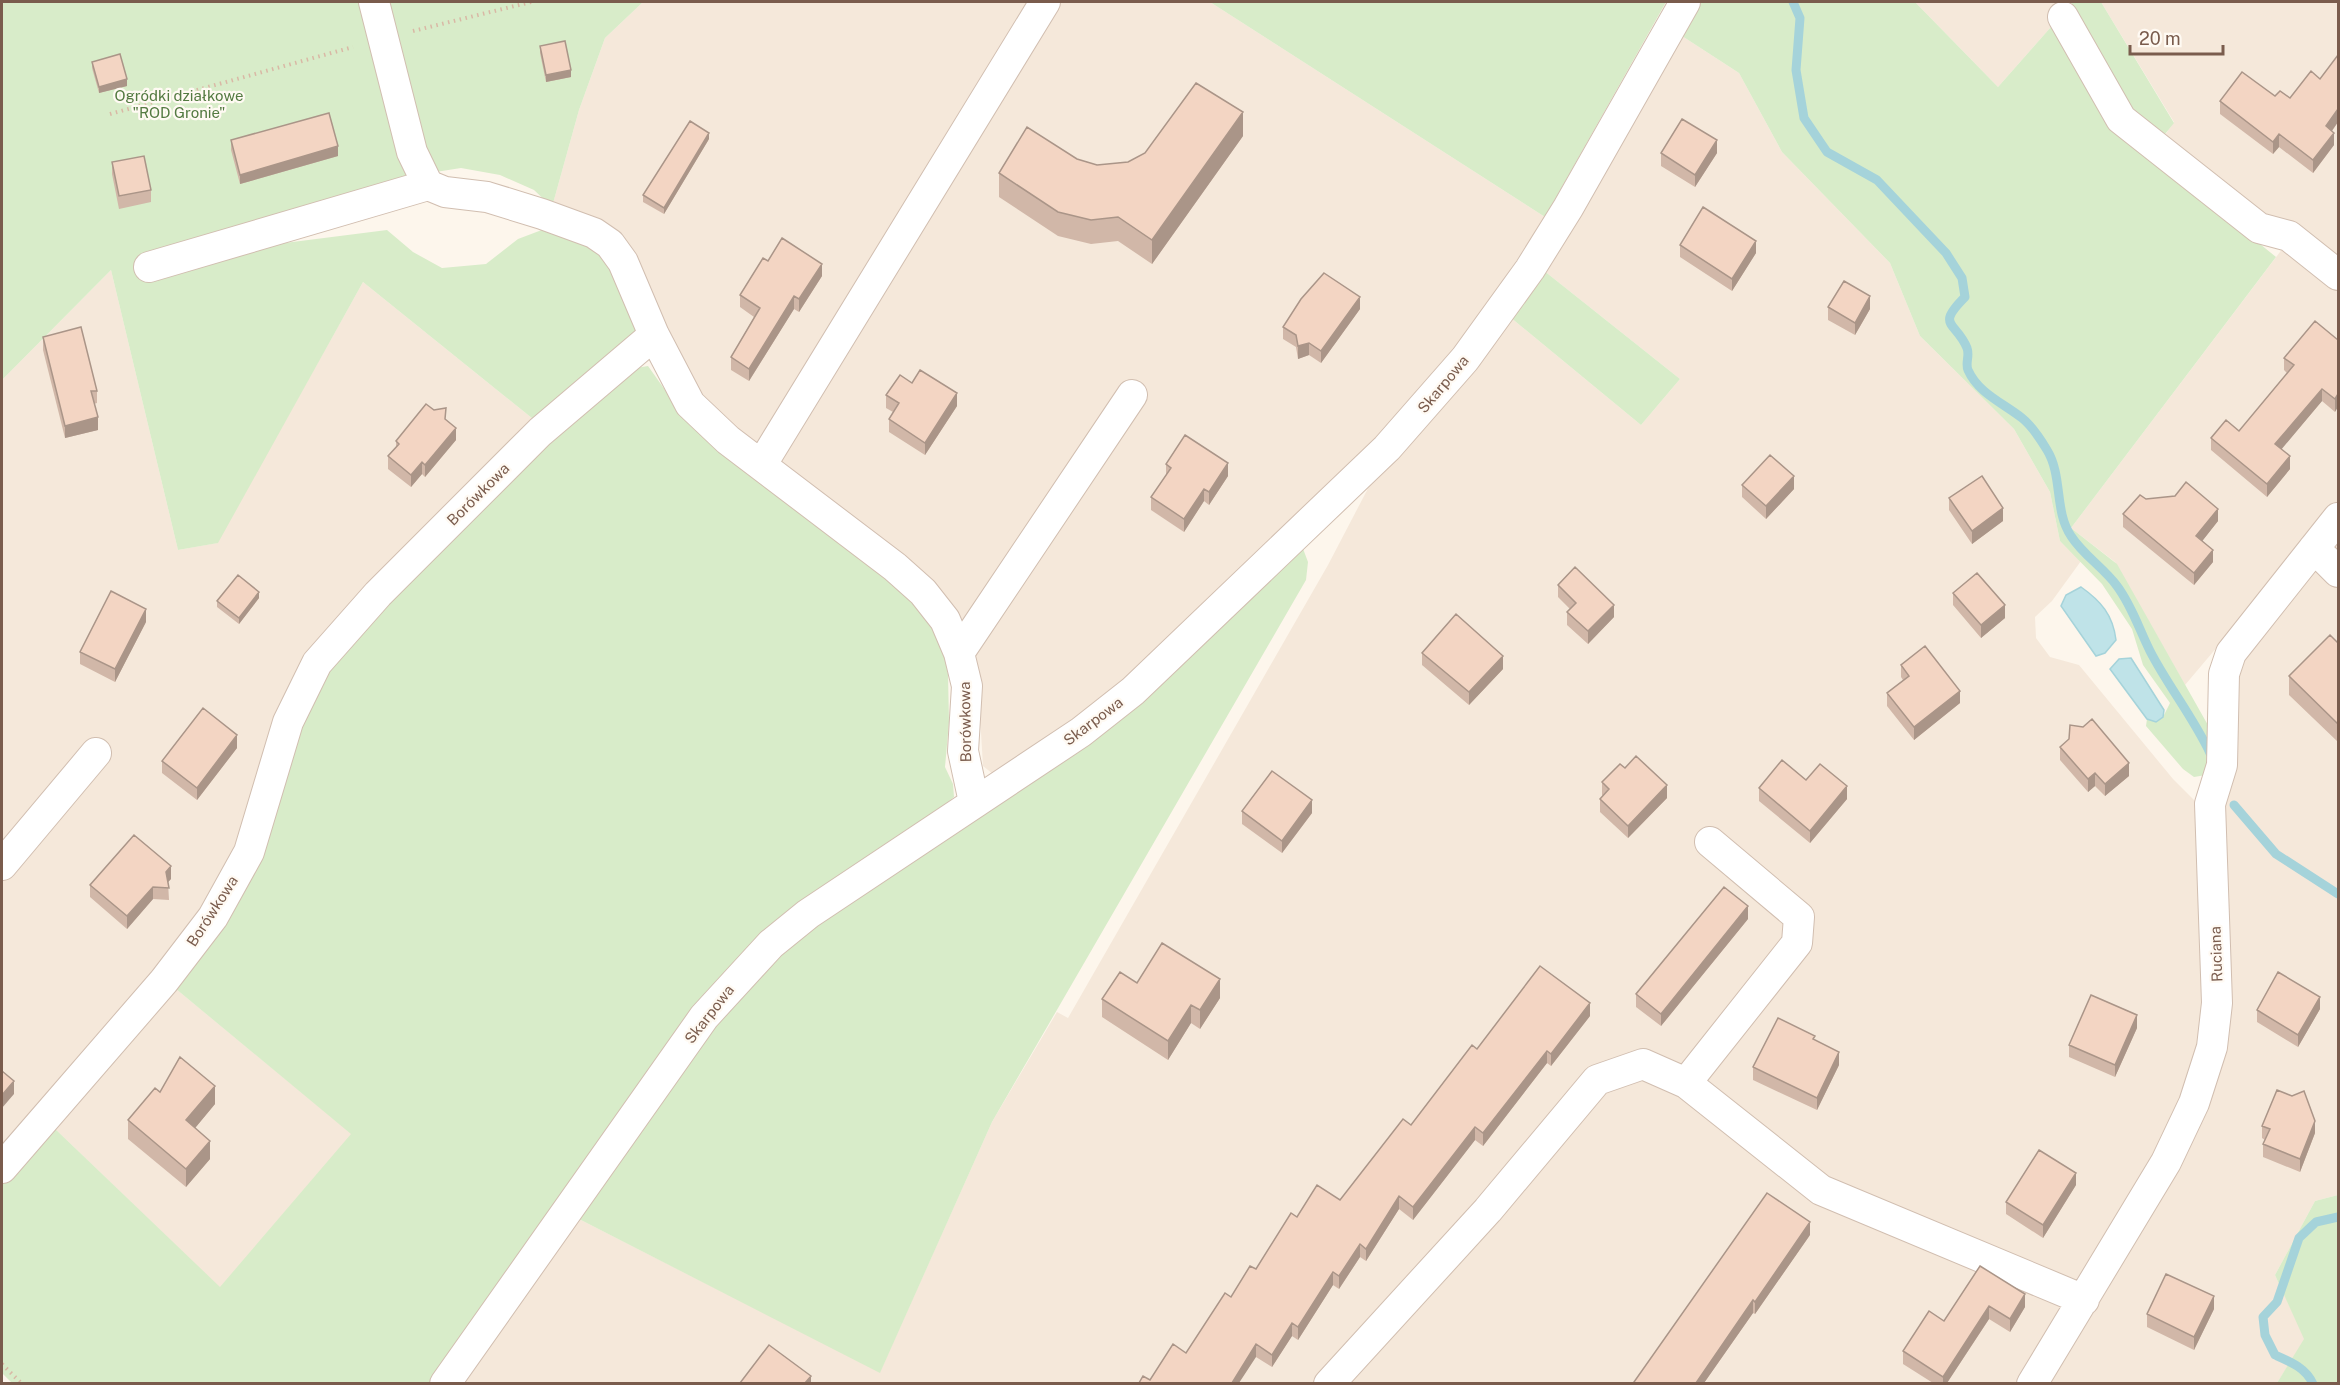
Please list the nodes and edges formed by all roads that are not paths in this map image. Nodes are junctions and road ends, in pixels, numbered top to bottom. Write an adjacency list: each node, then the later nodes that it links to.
1 (374, 2): 5 (street)
2 (1045, 2): 10 (street)
3 (1685, 2): 16 (street, Skarpowa)
4 (2063, 17): 7 (street)
5 (428, 185): 6 (street); 8 (street)
6 (149, 267)
7 (2338, 274)
8 (654, 335): 10 (street, Borówkowa); 20 (street, Borówkowa)
9 (1131, 395): 14 (street)
10 (762, 464): 14 (street, Borówkowa)
11 (2338, 518): 12 (street, Ruciana)
12 (2314, 548): 13 (street); 21 (street, Ruciana)
13 (2338, 572)
14 (959, 653): 16 (street, Borówkowa)
15 (96, 753): 18 (street)
16 (974, 802): 22 (street, Skarpowa)
17 (1710, 842): 19 (street)
18 (2, 865)
19 (1686, 1083): 21 (street); 23 (street)
20 (2, 1168)
21 (2084, 1300): 24 (street, Ruciana)
22 (445, 1383)
23 (1329, 1383)
24 (2032, 1383)

